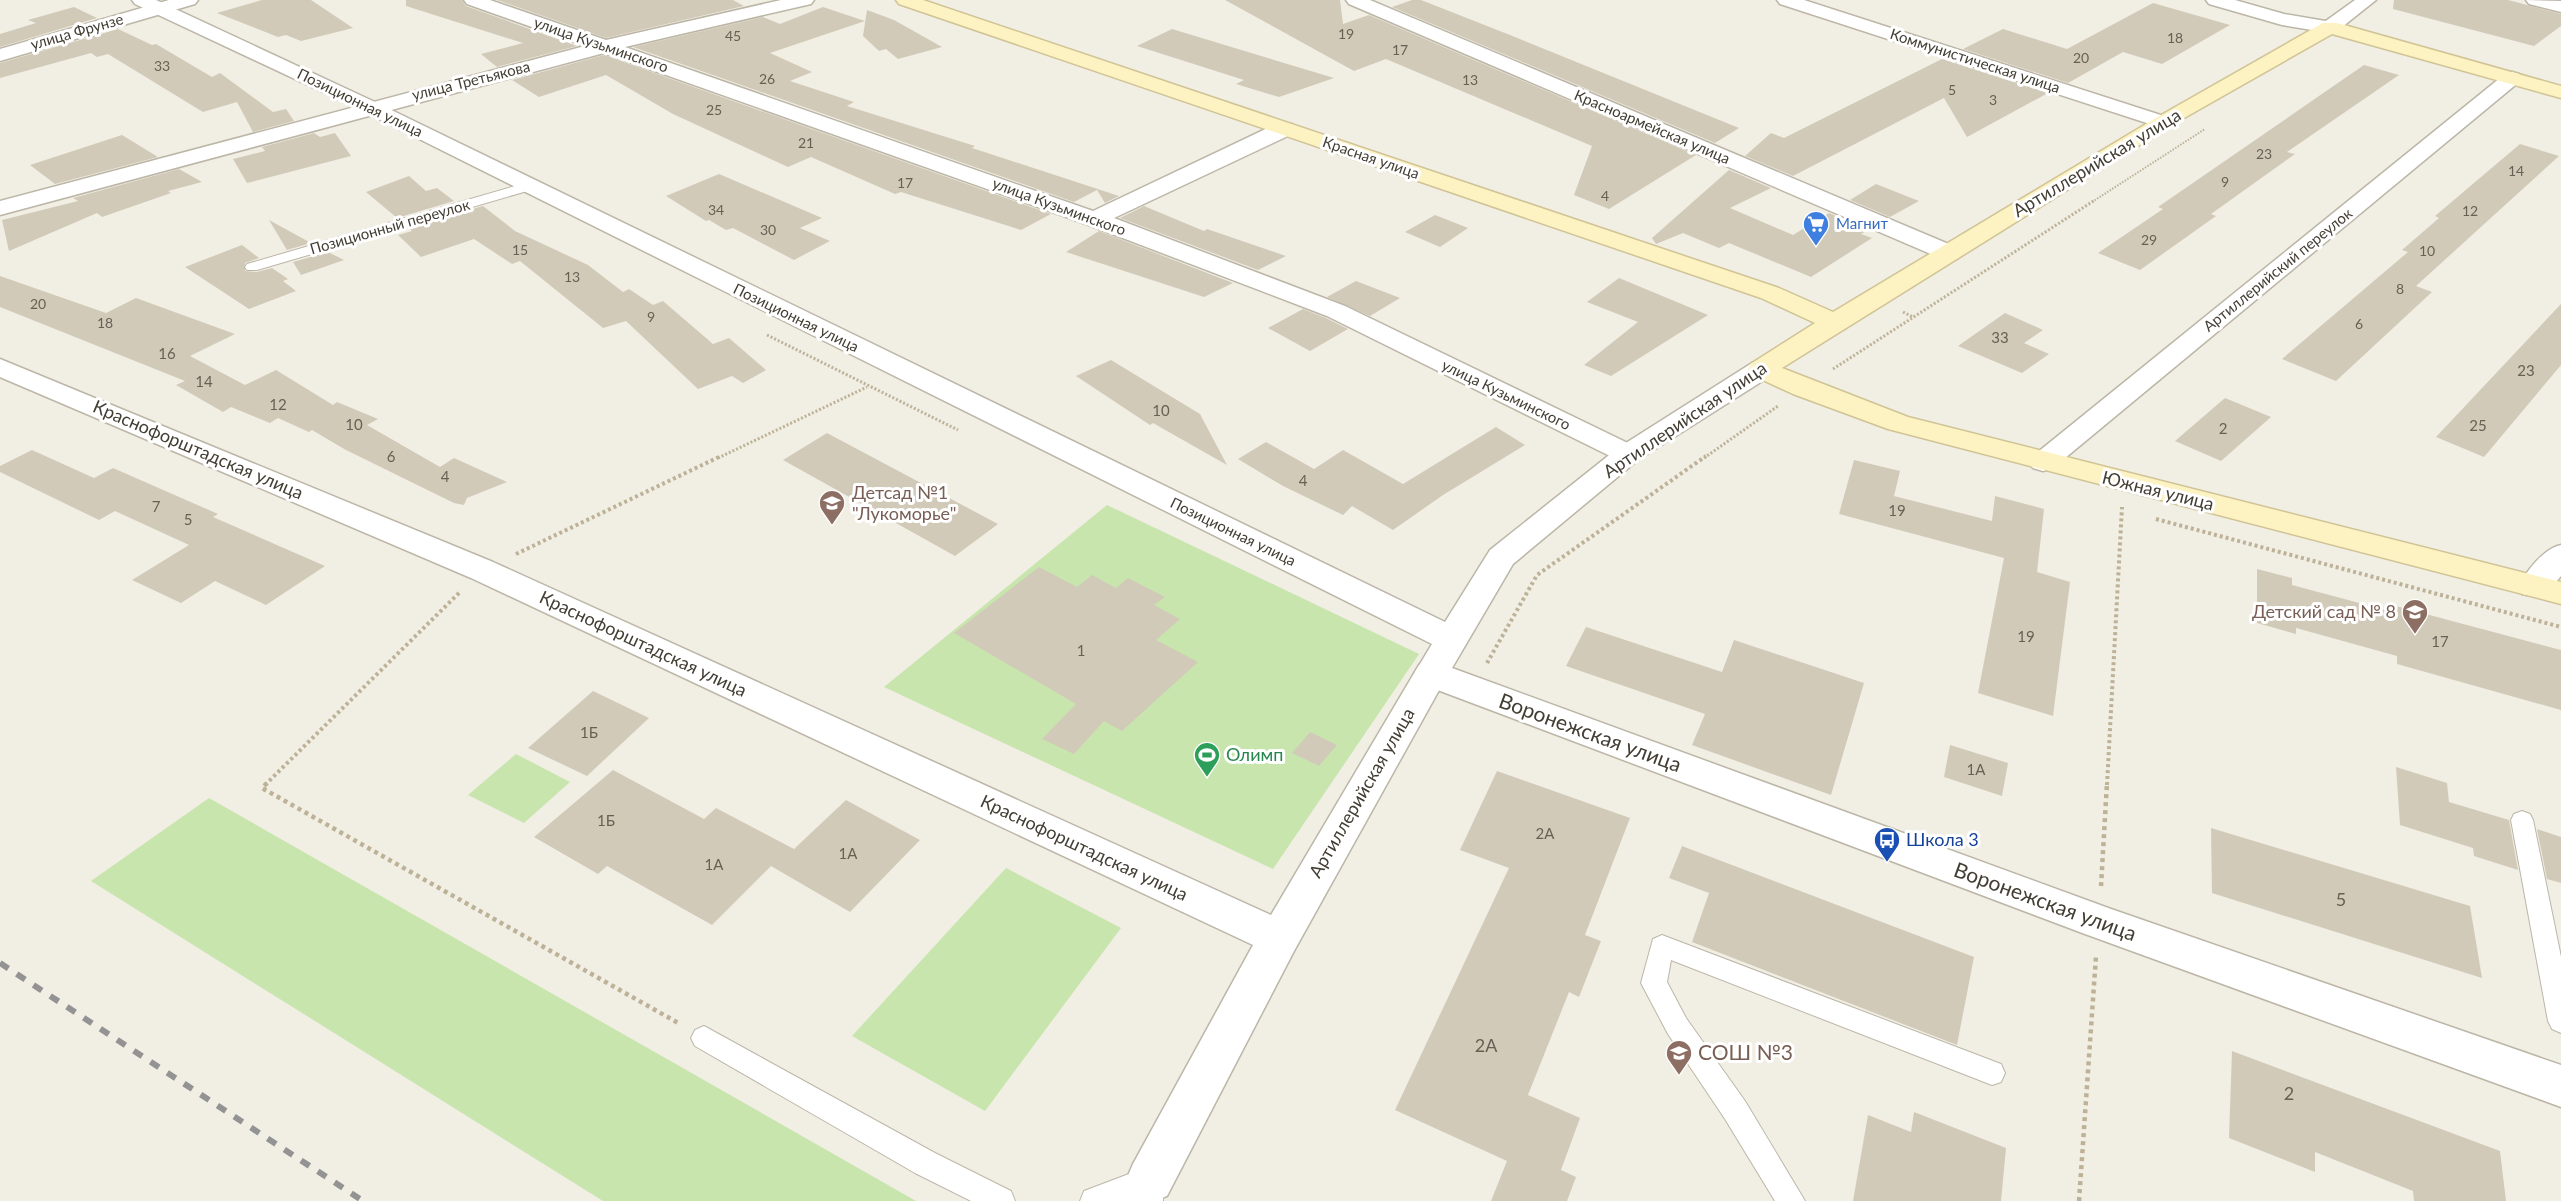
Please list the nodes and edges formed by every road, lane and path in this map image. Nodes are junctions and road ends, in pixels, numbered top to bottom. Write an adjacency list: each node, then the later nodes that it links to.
1 (189, 0): 11 (street, улица Фрунзе)
2 (473, 0): 14 (street, улица Кузьминского)
3 (805, 0): 14 (street, улица Третьякова)
4 (905, 0): 20 (main road, Красная улица)
5 (1355, 0): 24 (street, Красноармейская улица)
6 (1786, 0): 19 (street, Коммунистическая улица)
7 (2215, 0): 13 (street)
8 (2255, 0): 13 (street)
9 (2367, 0): 13 (street, Артиллерийская улица)
10 (2535, 0): 12 (street)
11 (150, 4): 15 (street, улица Фрунзе); 18 (street, Позиционная улица)
12 (2561, 7)
13 (2330, 27): 16 (main road); 19 (main road, Артиллерийская улица)
14 (606, 46): 18 (street, улица Третьякова); 23 (street, улица Кузьминского)
15 (0, 55)
16 (2512, 78): 17 (main road); 32 (street, Артиллерийский переулок)
17 (2561, 92)
18 (370, 107): 21 (street, Позиционная улица); 22 (street, улица Третьякова)
19 (2163, 122): 24 (main road, Артиллерийская улица)
20 (1284, 129): 23 (street); 26 (main road, Красная улица)
21 (529, 186): 25 (lane, Позиционный переулок); 29 (street, Позиционная улица)
22 (0, 208)
23 (1095, 219): 31 (street, улица Кузьминского)
24 (1949, 253): 26 (main road, Артиллерийская улица)
25 (252, 267)
26 (1834, 322): 28 (main road, Артиллерийская улица)
27 (0, 367): 35 (street, Краснофорштадская улица)
28 (1762, 369): 30 (main road, Южная улица); 31 (street, Артиллерийская улица)
29 (903, 370): 35 (path); 37 (street, Позиционная улица)
30 (1803, 388): 32 (main road, Южная улица); 39 (path)
31 (1628, 454): 37 (street, Артиллерийская улица)
32 (2043, 462): 33 (main road, Южная улица)
33 (2123, 482): 36 (main road, Южная улица); 41 (path)
34 (2561, 555): 36 (street)
35 (482, 570): 42 (street, Краснофорштадская улица); 44 (path)
36 (2548, 590)
37 (1450, 639): 38 (street, Артиллерийская улица)
38 (1431, 674): 39 (street, Воронежская улица); 42 (street, Артиллерийская улица)
39 (1472, 689): 41 (street, Воронежская улица)
40 (2522, 820): 43 (lane)
41 (2099, 922): 46 (street, Воронежская улица); 51 (path)
42 (1279, 938): 47 (street, Артиллерийская улица)
43 (2561, 1021)
44 (704, 1038): 48 (lane)
45 (1992, 1073): 50 (lane)
46 (2561, 1086)
47 (1149, 1191): 49 (lane)
48 (1001, 1201)
49 (1094, 1201)
50 (1791, 1201)
51 (2079, 1201)

